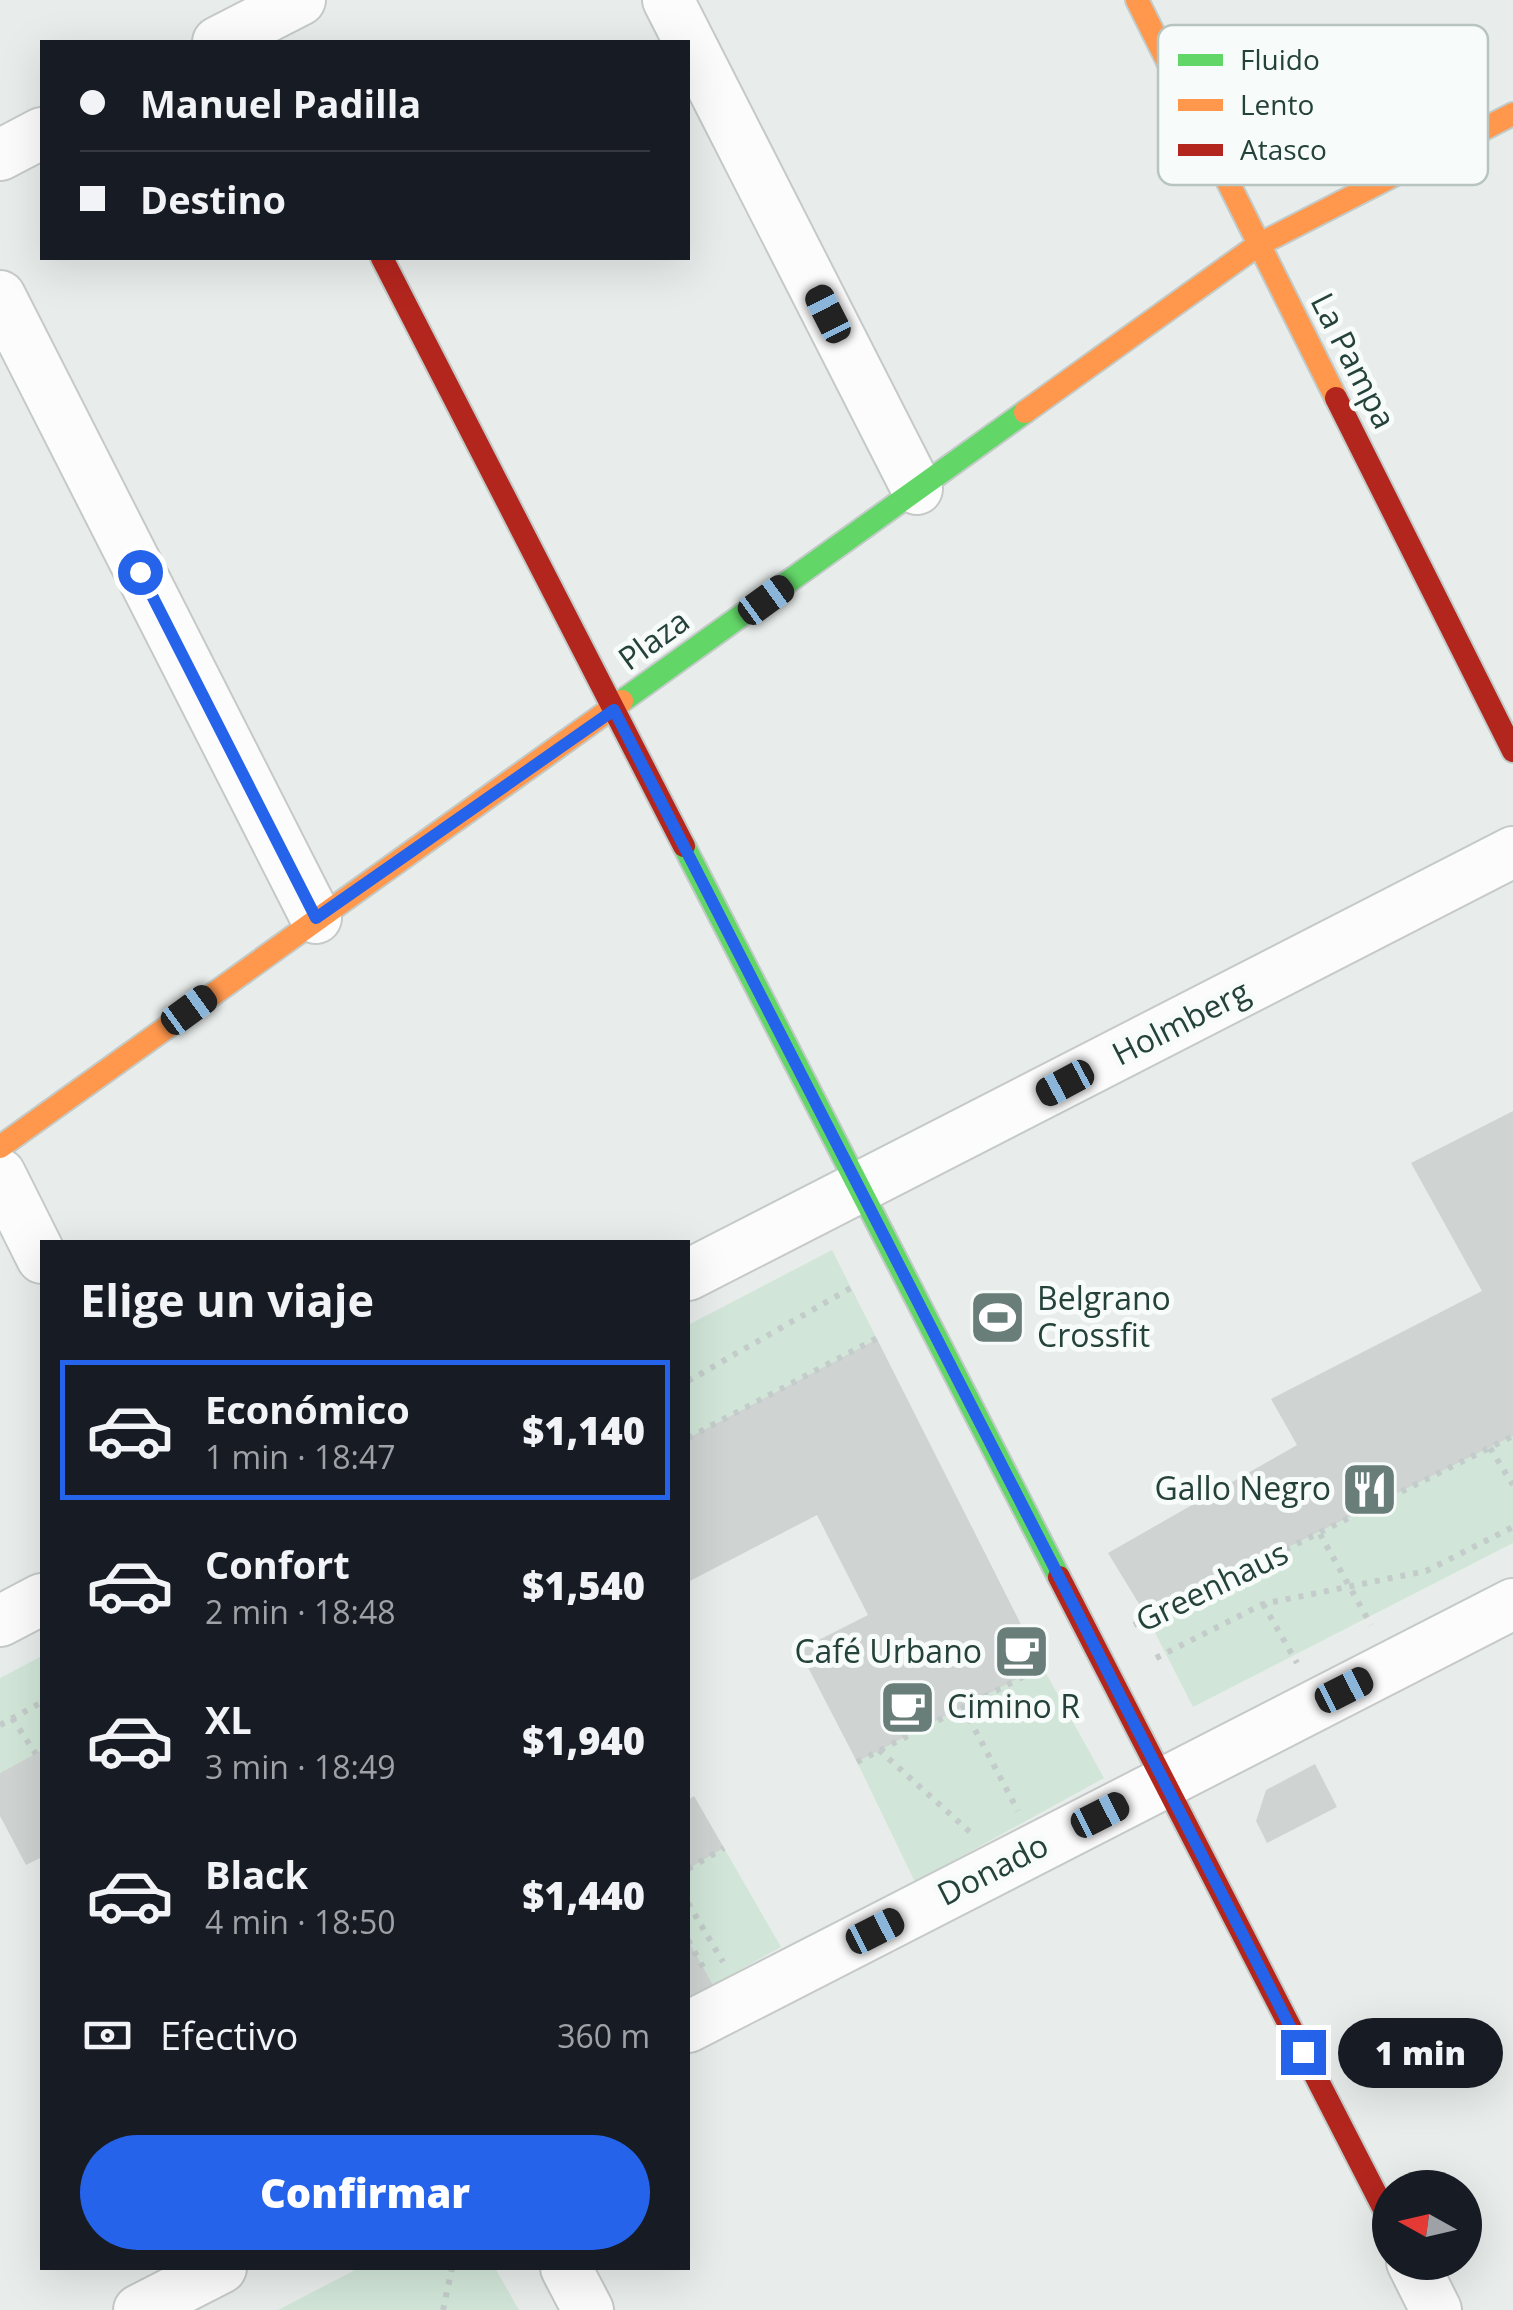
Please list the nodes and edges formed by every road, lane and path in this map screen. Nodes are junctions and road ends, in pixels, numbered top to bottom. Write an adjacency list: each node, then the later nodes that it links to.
1 (668, 0): 3 (street)
2 (1136, 0): 5 (street, La Pampa)
3 (688, 40)
4 (690, 43): 15 (street)
5 (1158, 44)
6 (1513, 114): 7 (street, Plaza)
7 (1488, 127)
8 (40, 134): 9 (street)
9 (0, 155)
10 (1228, 185): 12 (street, La Pampa)
11 (1375, 185): 12 (street, Plaza)
12 (1258, 245): 15 (street, Plaza); 17 (street, La Pampa)
13 (383, 260): 16 (street)
14 (0, 296): 19 (street)
15 (917, 489): 16 (street, Plaza)
16 (614, 710): 19 (street, Plaza); 22 (street)
17 (1513, 751)
18 (1513, 852): 22 (street, Holmberg)
19 (316, 918): 20 (street, Plaza)
20 (0, 1147)
21 (0, 1174): 23 (street)
22 (858, 1190): 24 (street); 25 (street, Holmberg)
23 (40, 1254)
24 (895, 1263): 26 (street); 27 (path)
25 (690, 1274)
26 (922, 1315): 29 (path); 39 (street)
27 (690, 1380)
28 (1513, 1436): 30 (path, Greenhaus)
29 (690, 1437)
30 (1490, 1448): 31 (path); 33 (path, Greenhaus)
31 (1513, 1485)
32 (1513, 1526): 34 (path, Greenhaus)
33 (1320, 1534): 34 (path); 39 (path, Greenhaus)
34 (1349, 1586): 36 (path, Greenhaus); 40 (path)
35 (40, 1600): 38 (street)
36 (1263, 1604): 41 (path, Greenhaus); 43 (path)
37 (1513, 1604): 40 (street, Donado)
38 (0, 1620)
39 (1095, 1647): 41 (street); 44 (path, Greenhaus)
40 (1394, 1665): 43 (street, Donado)
41 (1113, 1680): 50 (street)
42 (40, 1703): 45 (path)
43 (1320, 1703): 50 (street, Donado)
44 (963, 1707): 47 (path, Greenhaus); 52 (path)
45 (12, 1718): 46 (path); 48 (path)
46 (0, 1725)
47 (879, 1750): 49 (path, Greenhaus); 52 (path)
48 (36, 1754)
49 (857, 1762)
50 (1164, 1782): 52 (street, Donado); 57 (street)
51 (724, 1848): 53 (path)
52 (1022, 1856): 55 (street, Donado)
53 (690, 1868)
54 (690, 1906): 55 (path)
55 (744, 1998): 56 (street, Donado)
56 (690, 2026)
57 (1372, 2185)
58 (218, 2270): 62 (street)
59 (452, 2270): 63 (path)
60 (567, 2270): 64 (street)
61 (1421, 2280): 65 (street)
62 (139, 2310)
63 (443, 2310)
64 (588, 2310)
65 (1436, 2310)

